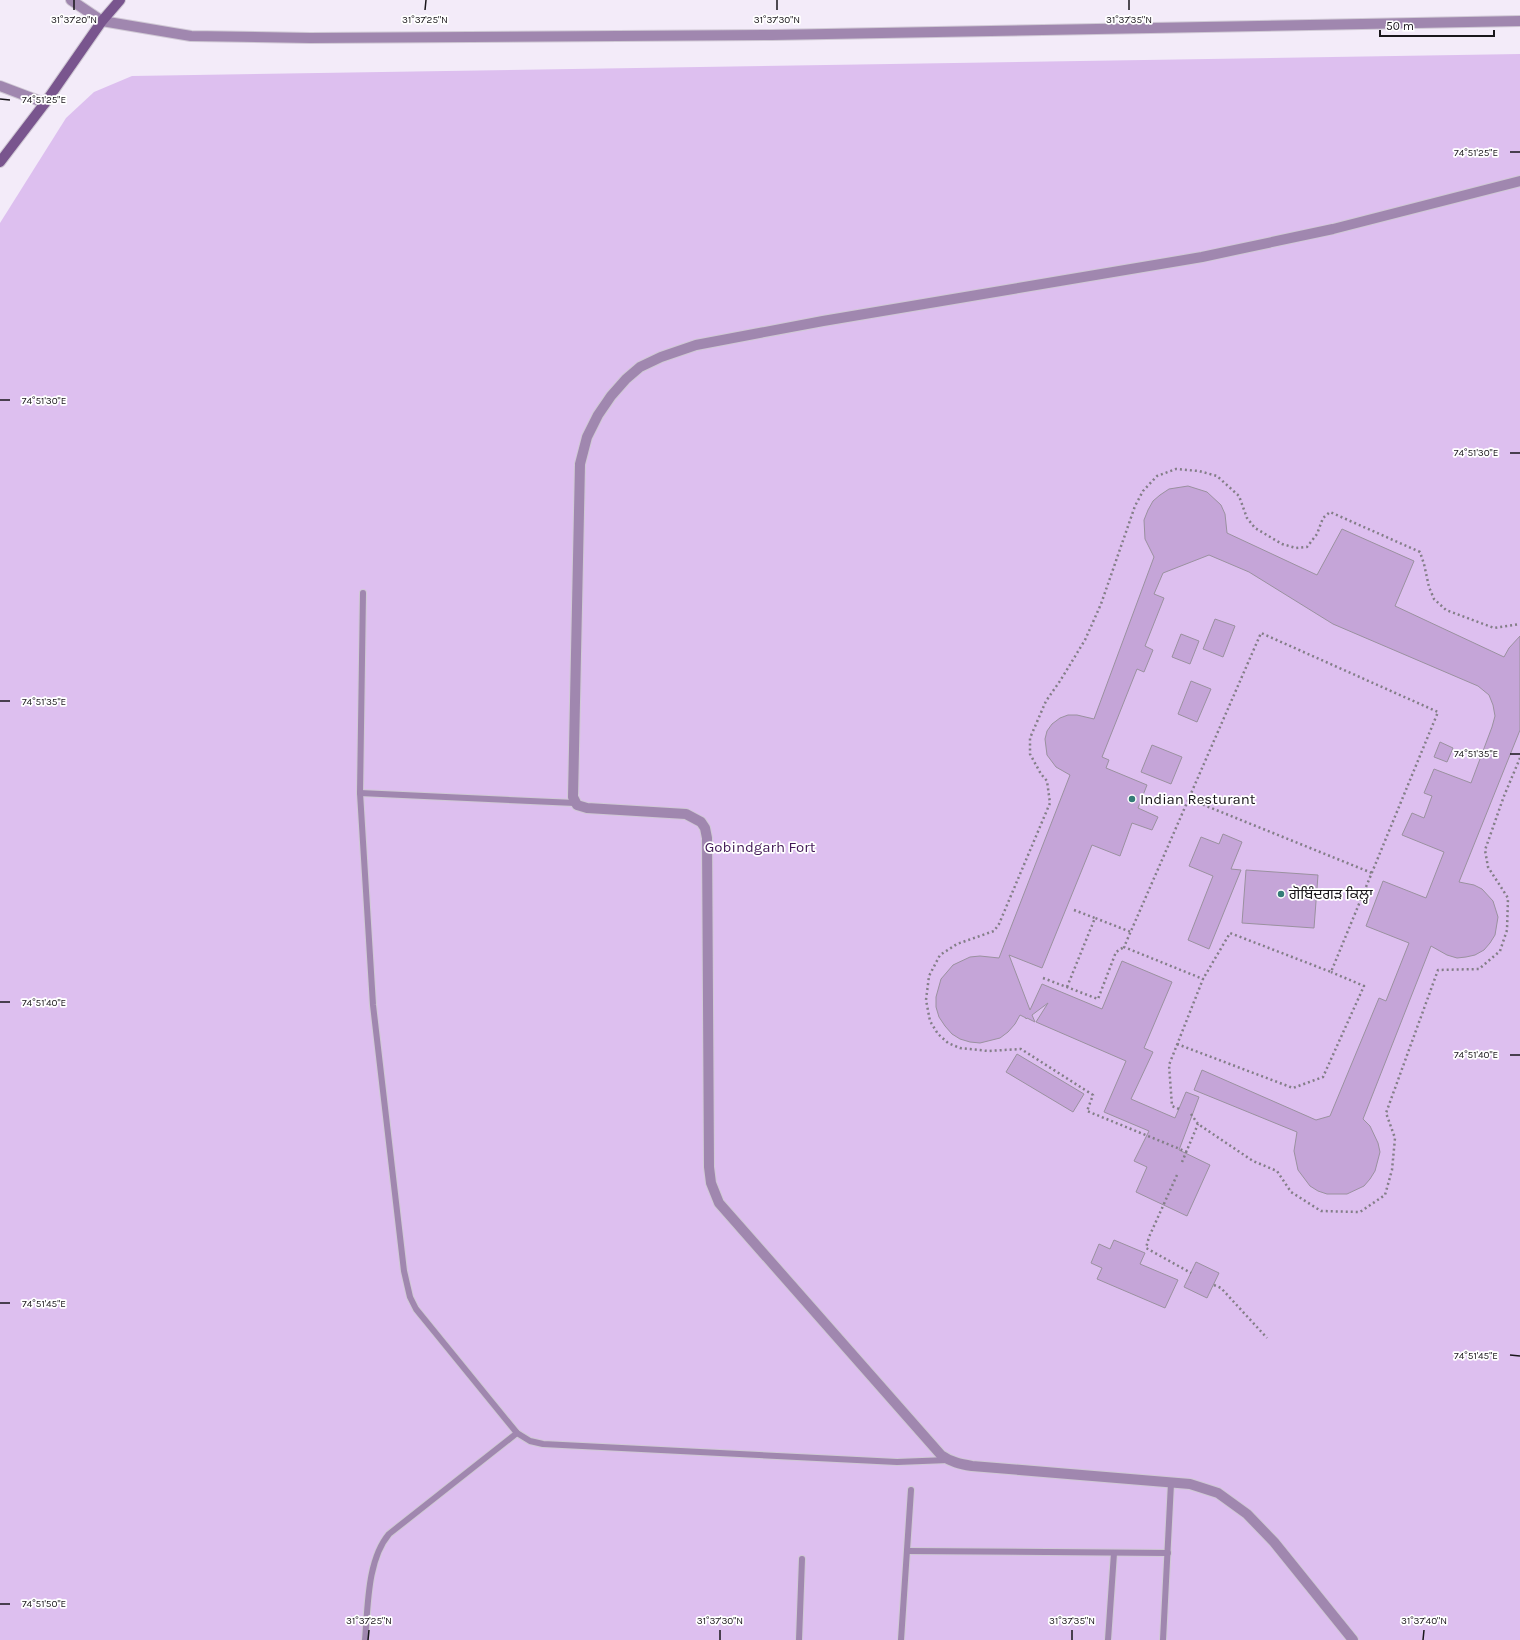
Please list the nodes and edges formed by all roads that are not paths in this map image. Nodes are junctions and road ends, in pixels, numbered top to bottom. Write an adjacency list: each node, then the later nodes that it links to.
1 (71, 0): 3 (street)
2 (120, 0): 3 (main road)
3 (102, 21): 4 (street); 6 (main road)
4 (1520, 22)
5 (0, 86): 6 (street)
6 (45, 103): 7 (main road)
7 (0, 162)
8 (1520, 181): 11 (street)
9 (363, 593): 10 (lane)
10 (360, 793): 11 (lane); 12 (lane)
11 (575, 803): 13 (street)
12 (517, 1433): 13 (lane); 20 (lane)
13 (948, 1460): 14 (street)
14 (1171, 1483): 18 (lane); 25 (street)
15 (911, 1490): 16 (lane)
16 (907, 1550): 17 (lane); 22 (lane)
17 (1114, 1552): 18 (lane); 23 (lane)
18 (1168, 1553): 24 (lane)
19 (802, 1559): 21 (lane)
20 (365, 1640)
21 (799, 1640)
22 (901, 1640)
23 (1108, 1640)
24 (1163, 1640)
25 (1353, 1640)

